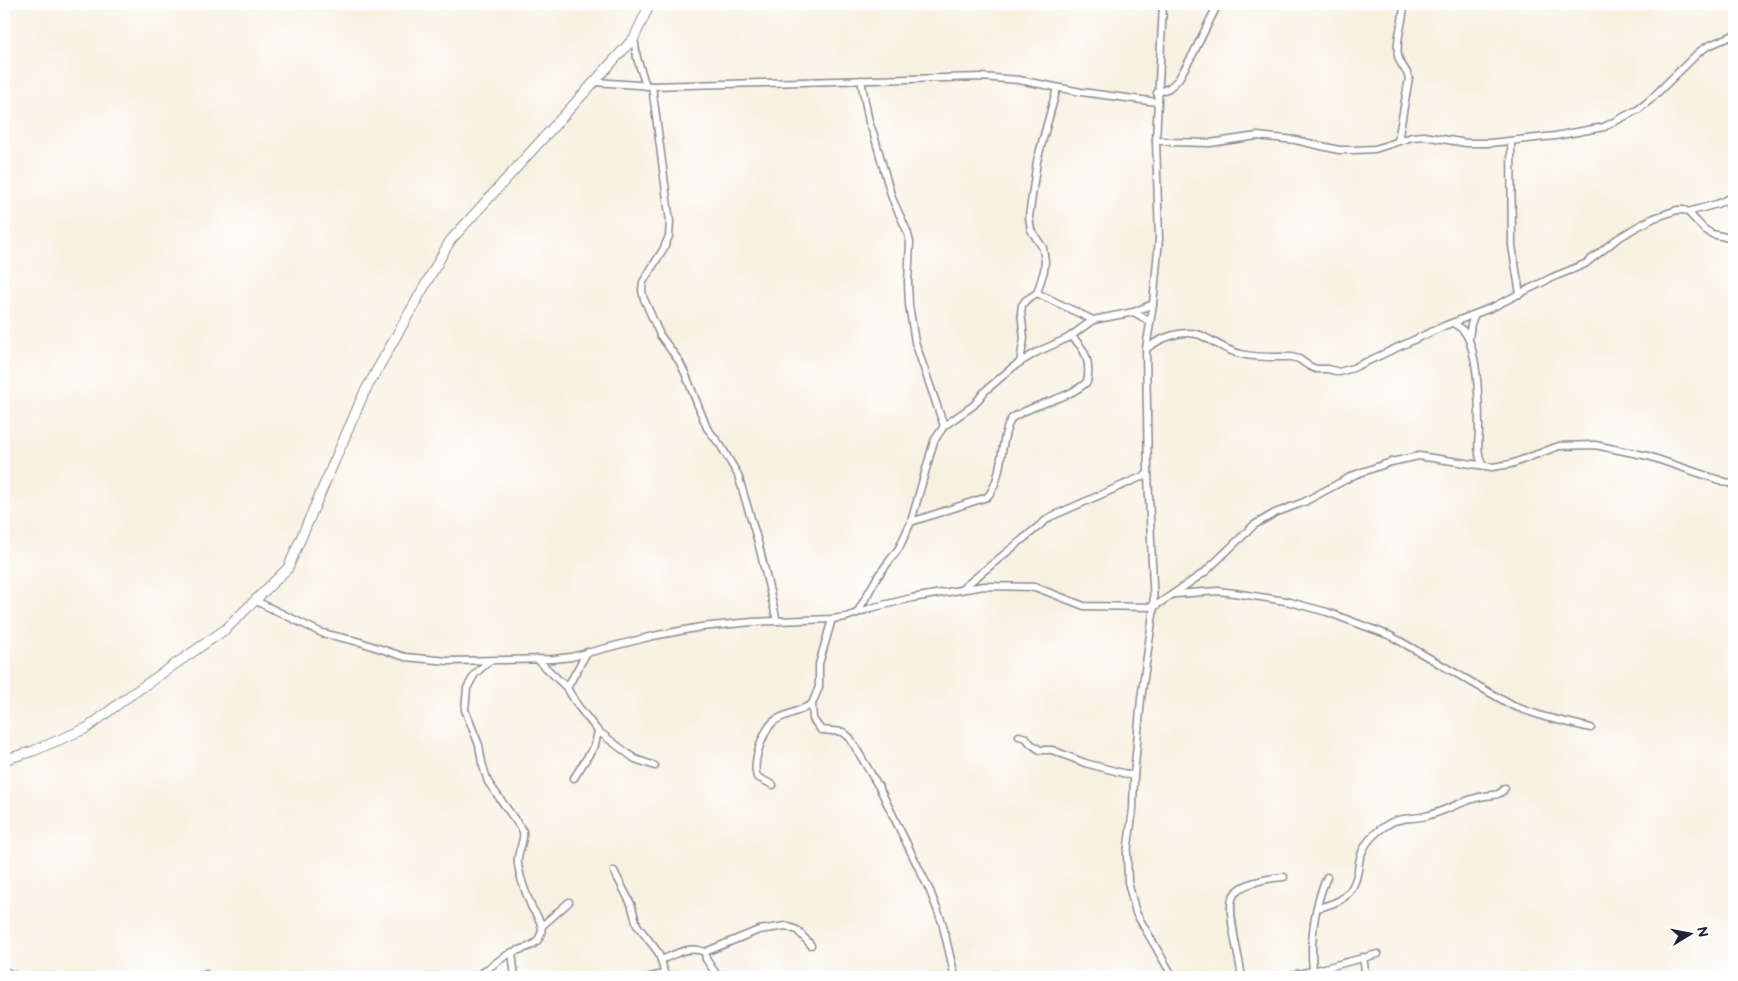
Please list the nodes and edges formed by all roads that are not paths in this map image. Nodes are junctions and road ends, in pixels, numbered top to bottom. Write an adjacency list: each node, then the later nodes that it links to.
1 (650, 4): 6 (street)
2 (1164, 4): 11 (street)
3 (1218, 4): 11 (street)
4 (1404, 4): 14 (street)
5 (1734, 35): 15 (street)
6 (634, 38): 8 (street); 9 (street)
7 (862, 80): 9 (street); 10 (street); 31 (street)
8 (595, 82): 9 (street); 40 (street)
9 (649, 86): 44 (street)
10 (1057, 88): 12 (street); 19 (street)
11 (1157, 93): 12 (street)
12 (1157, 102): 13 (street)
13 (1156, 140): 14 (street); 21 (street)
14 (1398, 141): 15 (street)
15 (1510, 142): 20 (street)
16 (1734, 196): 17 (street)
17 (1688, 212): 18 (street); 20 (street)
18 (1734, 239)
19 (1037, 293): 24 (street); 30 (street)
20 (1520, 294): 23 (street)
21 (1153, 304): 22 (street); 25 (street)
22 (1134, 312): 24 (street); 25 (street)
23 (1475, 314): 26 (street); 28 (street)
24 (1093, 320): 27 (street)
25 (1150, 322): 29 (street)
26 (1454, 323): 28 (street); 29 (street)
27 (1071, 336): 30 (street); 37 (street)
28 (1469, 340): 32 (street)
29 (1146, 349): 35 (street)
30 (1020, 362): 31 (street)
31 (944, 426): 37 (street)
32 (1478, 453): 33 (street); 34 (street)
33 (1470, 463): 34 (street); 39 (street)
34 (1482, 464): 36 (street)
35 (1148, 474): 38 (street); 41 (street)
36 (1734, 485)
37 (911, 522): 42 (street)
38 (962, 589): 41 (street); 42 (street)
39 (1173, 594): 41 (street); 50 (street)
40 (256, 600): 47 (street); 53 (street)
41 (1154, 607): 55 (street)
42 (857, 613): 43 (street)
43 (832, 619): 44 (street); 49 (street)
44 (777, 621): 45 (street)
45 (587, 652): 46 (street); 48 (street)
46 (537, 659): 47 (street); 48 (street)
47 (489, 660): 64 (street)
48 (567, 688): 51 (street)
49 (812, 704): 57 (street); 79 (street)
50 (1591, 728)
51 (598, 731): 54 (street); 56 (street)
52 (1019, 736): 55 (street)
53 (4, 760)
54 (655, 766)
55 (1134, 776): 80 (street)
56 (574, 778)
57 (772, 785)
58 (1505, 788): 63 (street)
59 (614, 871): 70 (street)
60 (1284, 877): 81 (street)
61 (1327, 877): 63 (street)
62 (569, 902): 64 (street)
63 (1316, 908): 71 (street)
64 (542, 926): 66 (street)
65 (811, 945): 67 (street)
66 (512, 952): 75 (street); 76 (street)
67 (705, 952): 70 (street); 78 (street)
68 (1378, 954): 69 (street)
69 (1363, 957): 71 (street); 83 (street)
70 (661, 960): 73 (street)
71 (1313, 971): 82 (street)
72 (4, 972): 74 (street)
73 (664, 976): 77 (street)
74 (16, 977)
75 (477, 977)
76 (515, 977)
77 (650, 977)
78 (718, 977)
79 (955, 977)
80 (1173, 977)
81 (1242, 977)
82 (1281, 977)
83 (1366, 977)

